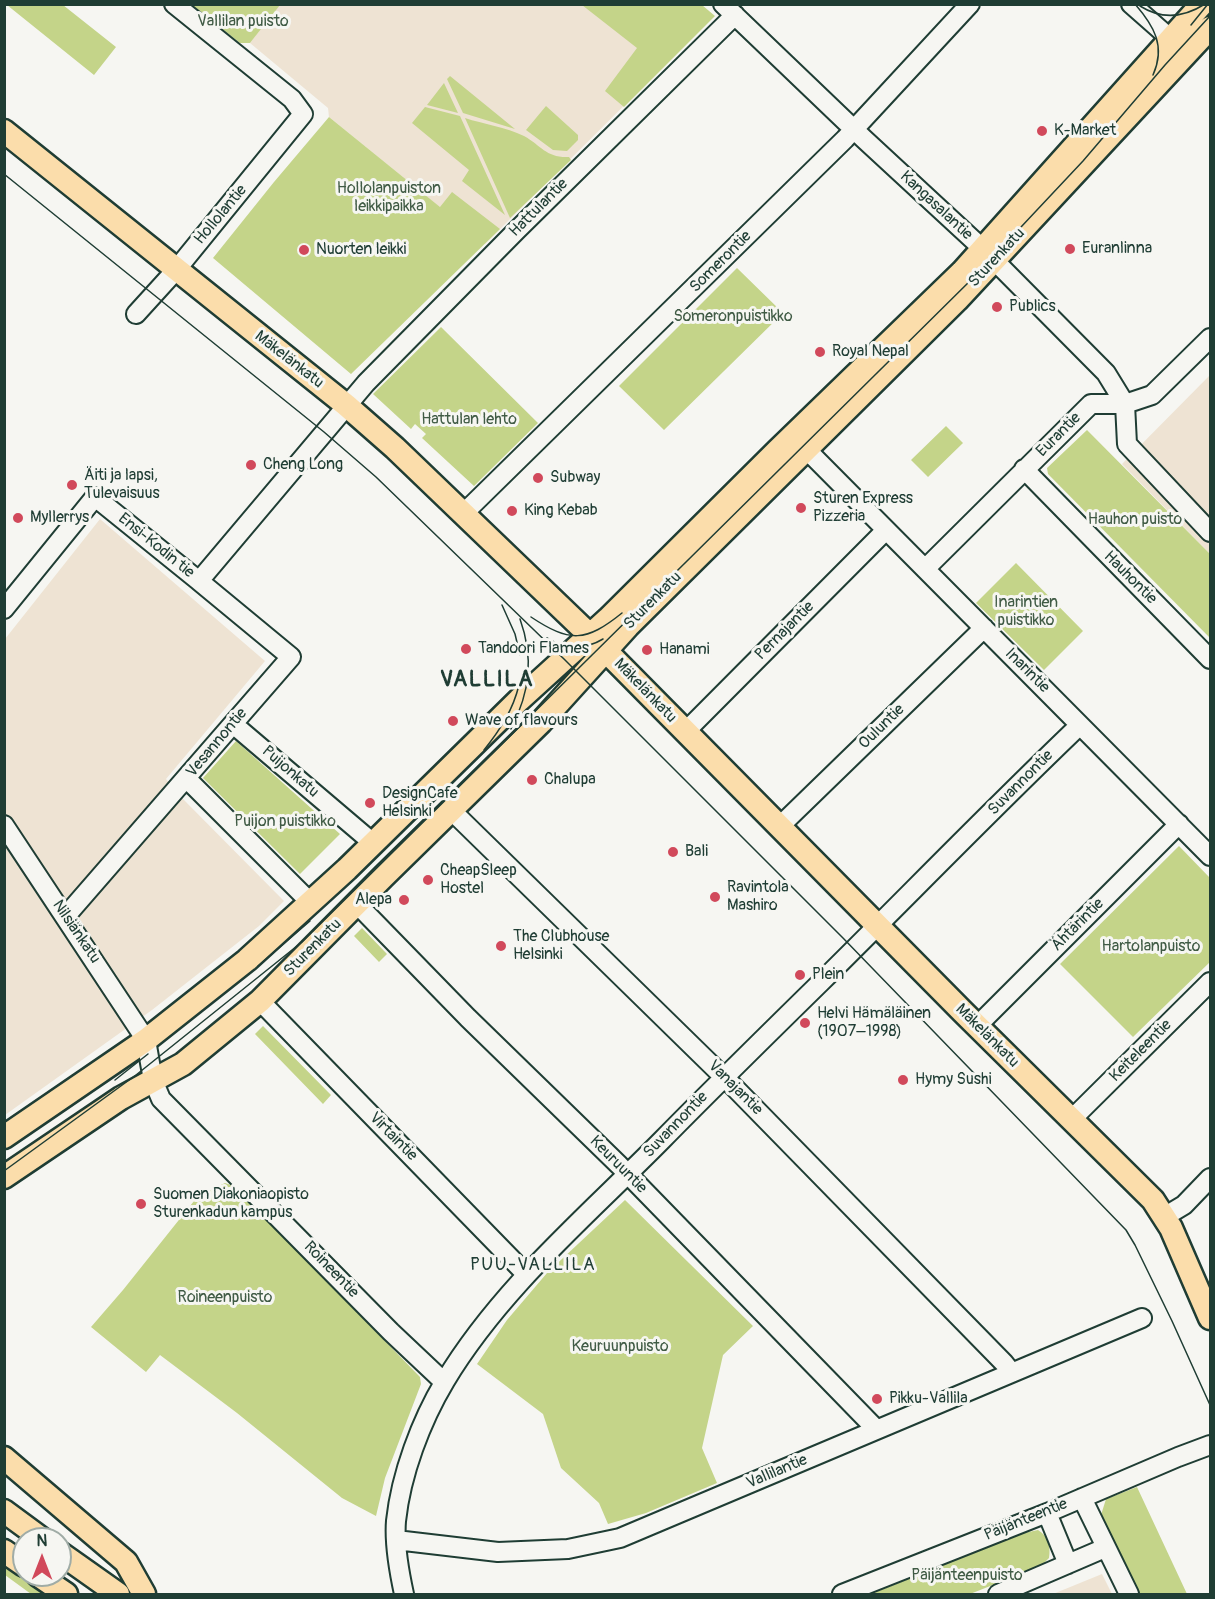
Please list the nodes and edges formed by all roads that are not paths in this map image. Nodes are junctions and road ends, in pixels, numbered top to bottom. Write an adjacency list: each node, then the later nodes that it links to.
1 (174, 4): 11 (street, Hollolantie)
2 (970, 4): 8 (street, Somerontie)
3 (1131, 4): 7 (street)
4 (1202, 4): 7 (main road, Sturenkatu)
5 (729, 10): 8 (street, Kangasalantie); 15 (street, Hattulantie)
6 (1210, 28): 7 (main road, Sturenkatu)
7 (1179, 46): 10 (main road, Sturenkatu)
8 (854, 129): 10 (street, Kangasalantie); 19 (street, Somerontie)
9 (4, 131): 11 (main road, Mäkelänkatu)
10 (989, 255): 14 (street, Kangasalantie); 16 (main road, Sturenkatu)
11 (176, 270): 12 (street, Hollolantie); 15 (main road, Mäkelänkatu)
12 (136, 314)
13 (1210, 338): 14 (street, Eurantie)
14 (1125, 404): 18 (street, Eurantie); 21 (street, Kangasalantie)
15 (346, 405): 17 (street, Hattulantie); 19 (main road, Mäkelänkatu)
16 (799, 442): 20 (street, Inarintie); 26 (main road, Sturenkatu)
17 (307, 452): 23 (street, Ensi-Kodin tie)
18 (1024, 470): 22 (street, Eurantie); 27 (street, Hauhontie)
19 (465, 513): 26 (main road, Mäkelänkatu)
20 (886, 530): 22 (street, Inarintie); 30 (street, Pernajantie)
21 (1210, 532)
22 (925, 569): 25 (street, Inarintie)
23 (199, 581): 24 (street, Ensi-Kodin tie); 28 (street, Vesannontie)
24 (4, 609)
25 (984, 628): 29 (street, Inarintie); 34 (street, Ouluntie)
26 (598, 643): 30 (main road, Mäkelänkatu); 32 (main road, Sturenkatu); 36 (main road, Sturenkatu)
27 (1210, 659)
28 (233, 724): 31 (street, Vesannontie); 36 (street, Puijonkatu)
29 (1080, 724): 33 (street, Inarintie); 41 (street, Suvannontie)
30 (686, 732): 34 (main road, Mäkelänkatu)
31 (187, 779): 38 (street); 40 (street, Vesannontie)
32 (452, 811): 39 (main road, Sturenkatu); 46 (street, Vanajantie)
33 (1179, 824): 37 (street, Inarintie); 44 (street, Ähtärintie)
34 (780, 826): 41 (main road, Mäkelänkatu)
35 (5, 828): 40 (street, Nilsiänkatu)
36 (373, 843): 38 (main road, Sturenkatu)
37 (1210, 856)
38 (311, 903): 45 (main road, Sturenkatu)
39 (357, 904): 43 (main road, Sturenkatu); 50 (street, Keuruuntie)
40 (66, 917): 45 (street, Nilsiänkatu)
41 (877, 925): 44 (main road, Mäkelänkatu); 46 (street, Suvannontie)
42 (1210, 982): 48 (street, Keiteleentie)
43 (260, 1001): 47 (main road, Sturenkatu); 54 (street, Virtaintie)
44 (977, 1026): 48 (main road, Mäkelänkatu)
45 (146, 1040): 47 (street, Roineentie); 49 (main road, Sturenkatu)
46 (723, 1076): 50 (street, Suvannontie); 58 (street, Vanajantie)
47 (153, 1080): 51 (main road, Sturenkatu); 59 (street, Roineentie)
48 (1071, 1120): 53 (main road, Mäkelänkatu)
49 (4, 1137)
50 (628, 1174): 54 (street, Suvannontie); 60 (street, Keuruuntie)
51 (4, 1177)
52 (1210, 1178): 53 (street)
53 (1164, 1217): 55 (main road, Mäkelänkatu)
54 (526, 1274): 59 (street, Suvannontie)
55 (1205, 1290): 57 (main road, Mäkelänkatu)
56 (1142, 1318): 58 (street, Vallilantie)
57 (1210, 1318)
58 (1011, 1372): 60 (street, Vallilantie)
59 (444, 1382): 67 (street, Suvannontie)
60 (876, 1429): 67 (street, Vallilantie)
61 (1210, 1445): 63 (street, Päijänteentie)
62 (4, 1458): 72 (main road)
63 (1082, 1498): 65 (street, Päijänteentie); 68 (street)
64 (4, 1512): 66 (main road)
65 (1047, 1513): 70 (street); 74 (street, Päijänteentie)
66 (25, 1527)
67 (396, 1540): 73 (street, Suvannontie)
68 (1105, 1548): 70 (street); 76 (street)
69 (72, 1561): 71 (main road)
70 (1068, 1564): 75 (street)
71 (118, 1594)
72 (144, 1594)
73 (404, 1594)
74 (842, 1594)
75 (998, 1594)
76 (1129, 1594)

